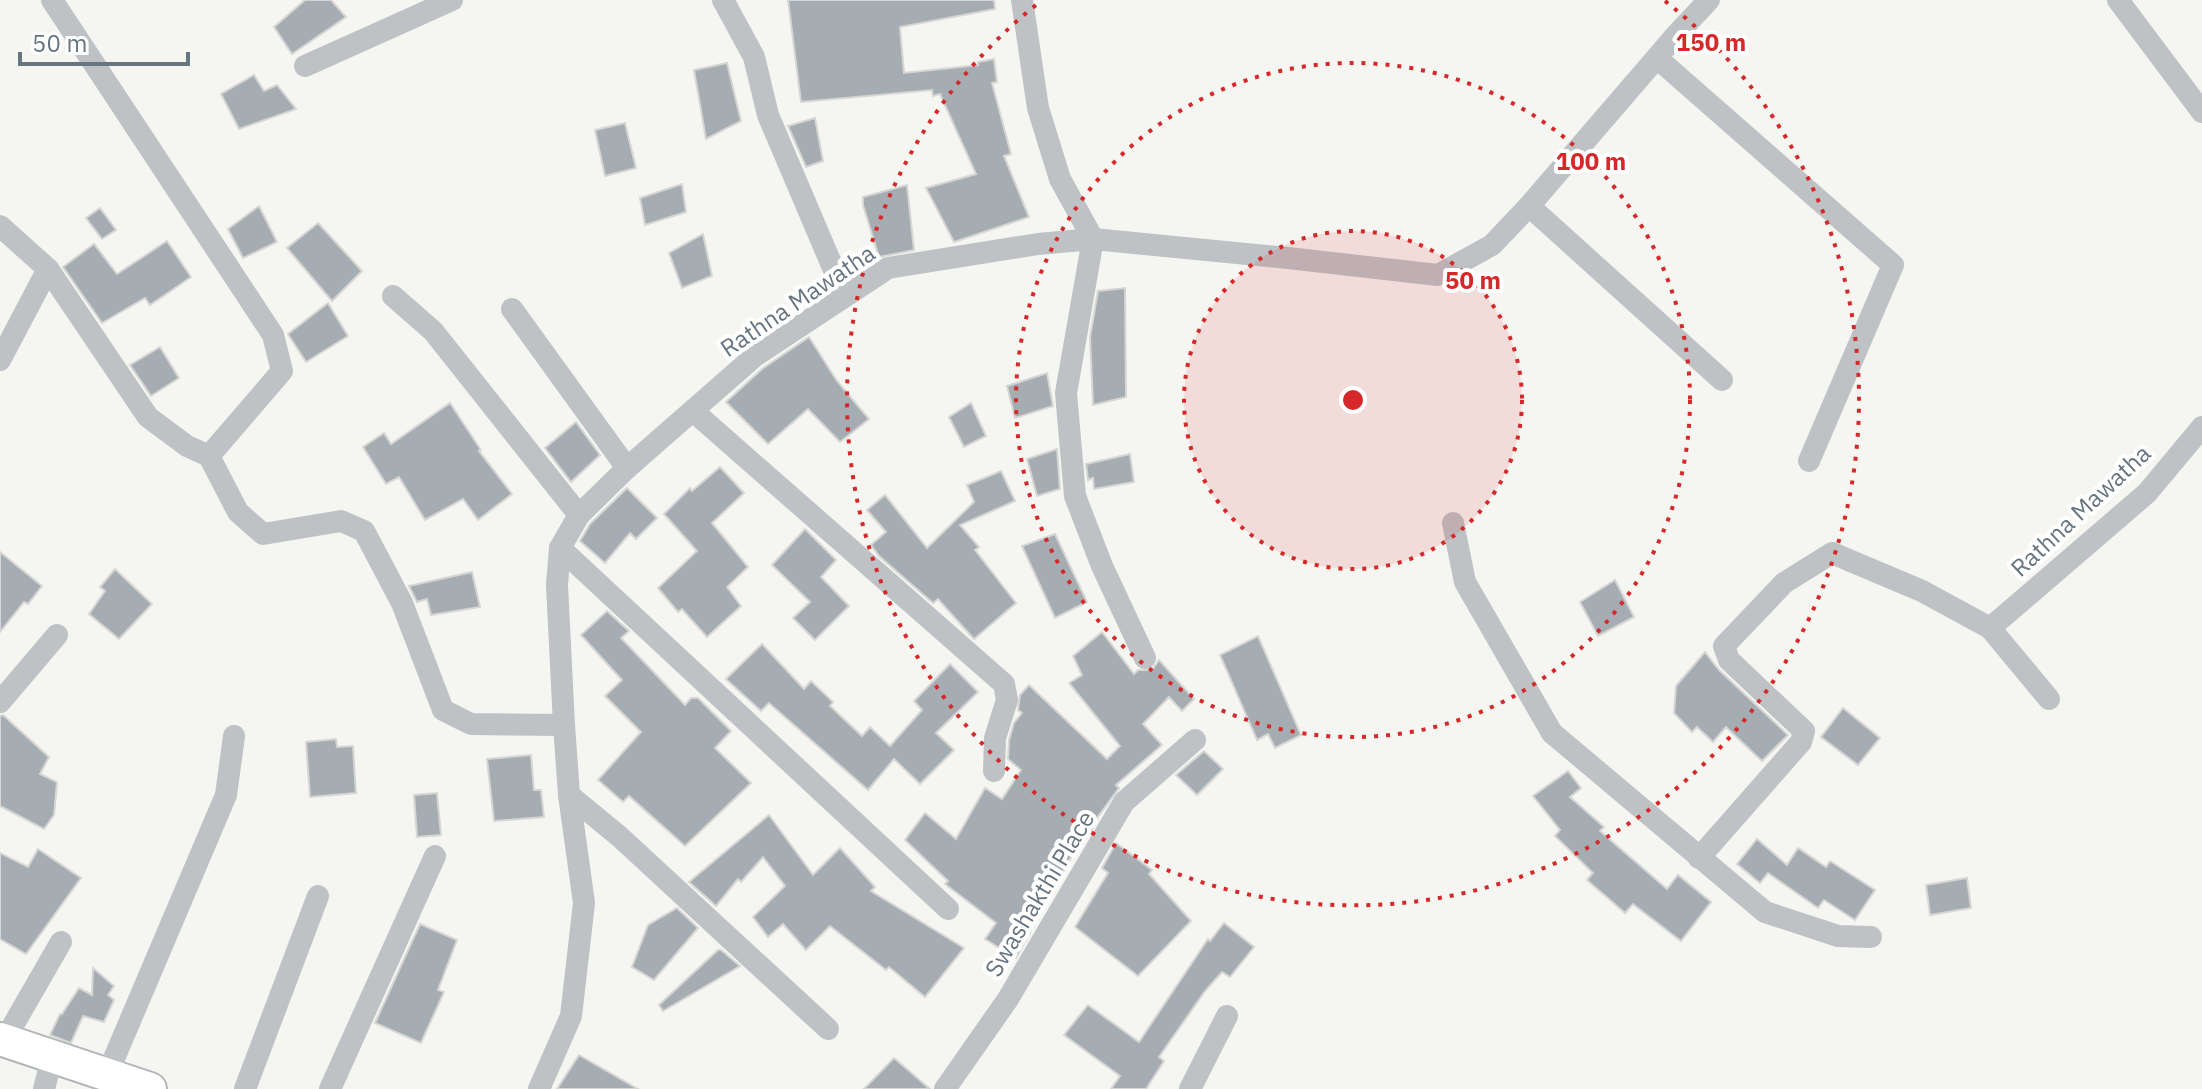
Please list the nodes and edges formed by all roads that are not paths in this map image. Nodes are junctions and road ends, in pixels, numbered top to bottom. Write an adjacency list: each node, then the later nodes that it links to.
1 (52, 0): 21 (street)
2 (452, 0): 8 (street)
3 (723, 0): 15 (street)
4 (1022, 0): 12 (street)
5 (1709, 0): 7 (street, Rathna Mawatha)
6 (2118, 0): 9 (street)
7 (1657, 58): 10 (street, Rathna Mawatha); 22 (street)
8 (305, 66)
9 (2202, 112)
10 (1529, 206): 12 (street, Rathna Mawatha); 18 (street)
11 (0, 226): 13 (street)
12 (1093, 239): 15 (street, Rathna Mawatha); 29 (street)
13 (48, 269): 17 (street); 21 (street)
14 (393, 296): 24 (street)
15 (845, 296): 19 (street, Rathna Mawatha)
16 (512, 309): 23 (street)
17 (0, 360)
18 (1722, 380)
19 (693, 411): 23 (street, Rathna Mawatha); 35 (street)
20 (2202, 427): 27 (street, Rathna Mawatha)
21 (209, 456): 32 (street)
22 (1809, 461)
23 (627, 468): 24 (street, Rathna Mawatha)
24 (579, 515): 26 (street, Rathna Mawatha)
25 (1453, 523): 38 (street)
26 (560, 548): 32 (street, Rathna Mawatha); 40 (street)
27 (1990, 628): 30 (street); 38 (street)
28 (57, 635): 31 (street)
29 (1145, 658)
30 (2049, 699)
31 (0, 702)
32 (564, 725): 36 (street, Rathna Mawatha)
33 (234, 736): 47 (street)
34 (1195, 740): 53 (street, Swashakthi Place)
35 (994, 771)
36 (569, 795): 44 (street); 52 (street, Rathna Mawatha)
37 (435, 856): 51 (street)
38 (1699, 858): 41 (street)
39 (318, 896): 50 (street)
40 (948, 909)
41 (1871, 937)
42 (61, 942): 45 (street)
43 (1227, 1016): 54 (street)
44 (828, 1029)
45 (2, 1040): 46 (street)
46 (52, 1058): 47 (street); 48 (street)
47 (107, 1075): 49 (street)
48 (44, 1089)
49 (150, 1089)
50 (245, 1089)
51 (330, 1089)
52 (539, 1089)
53 (945, 1089)
54 (1190, 1089)

